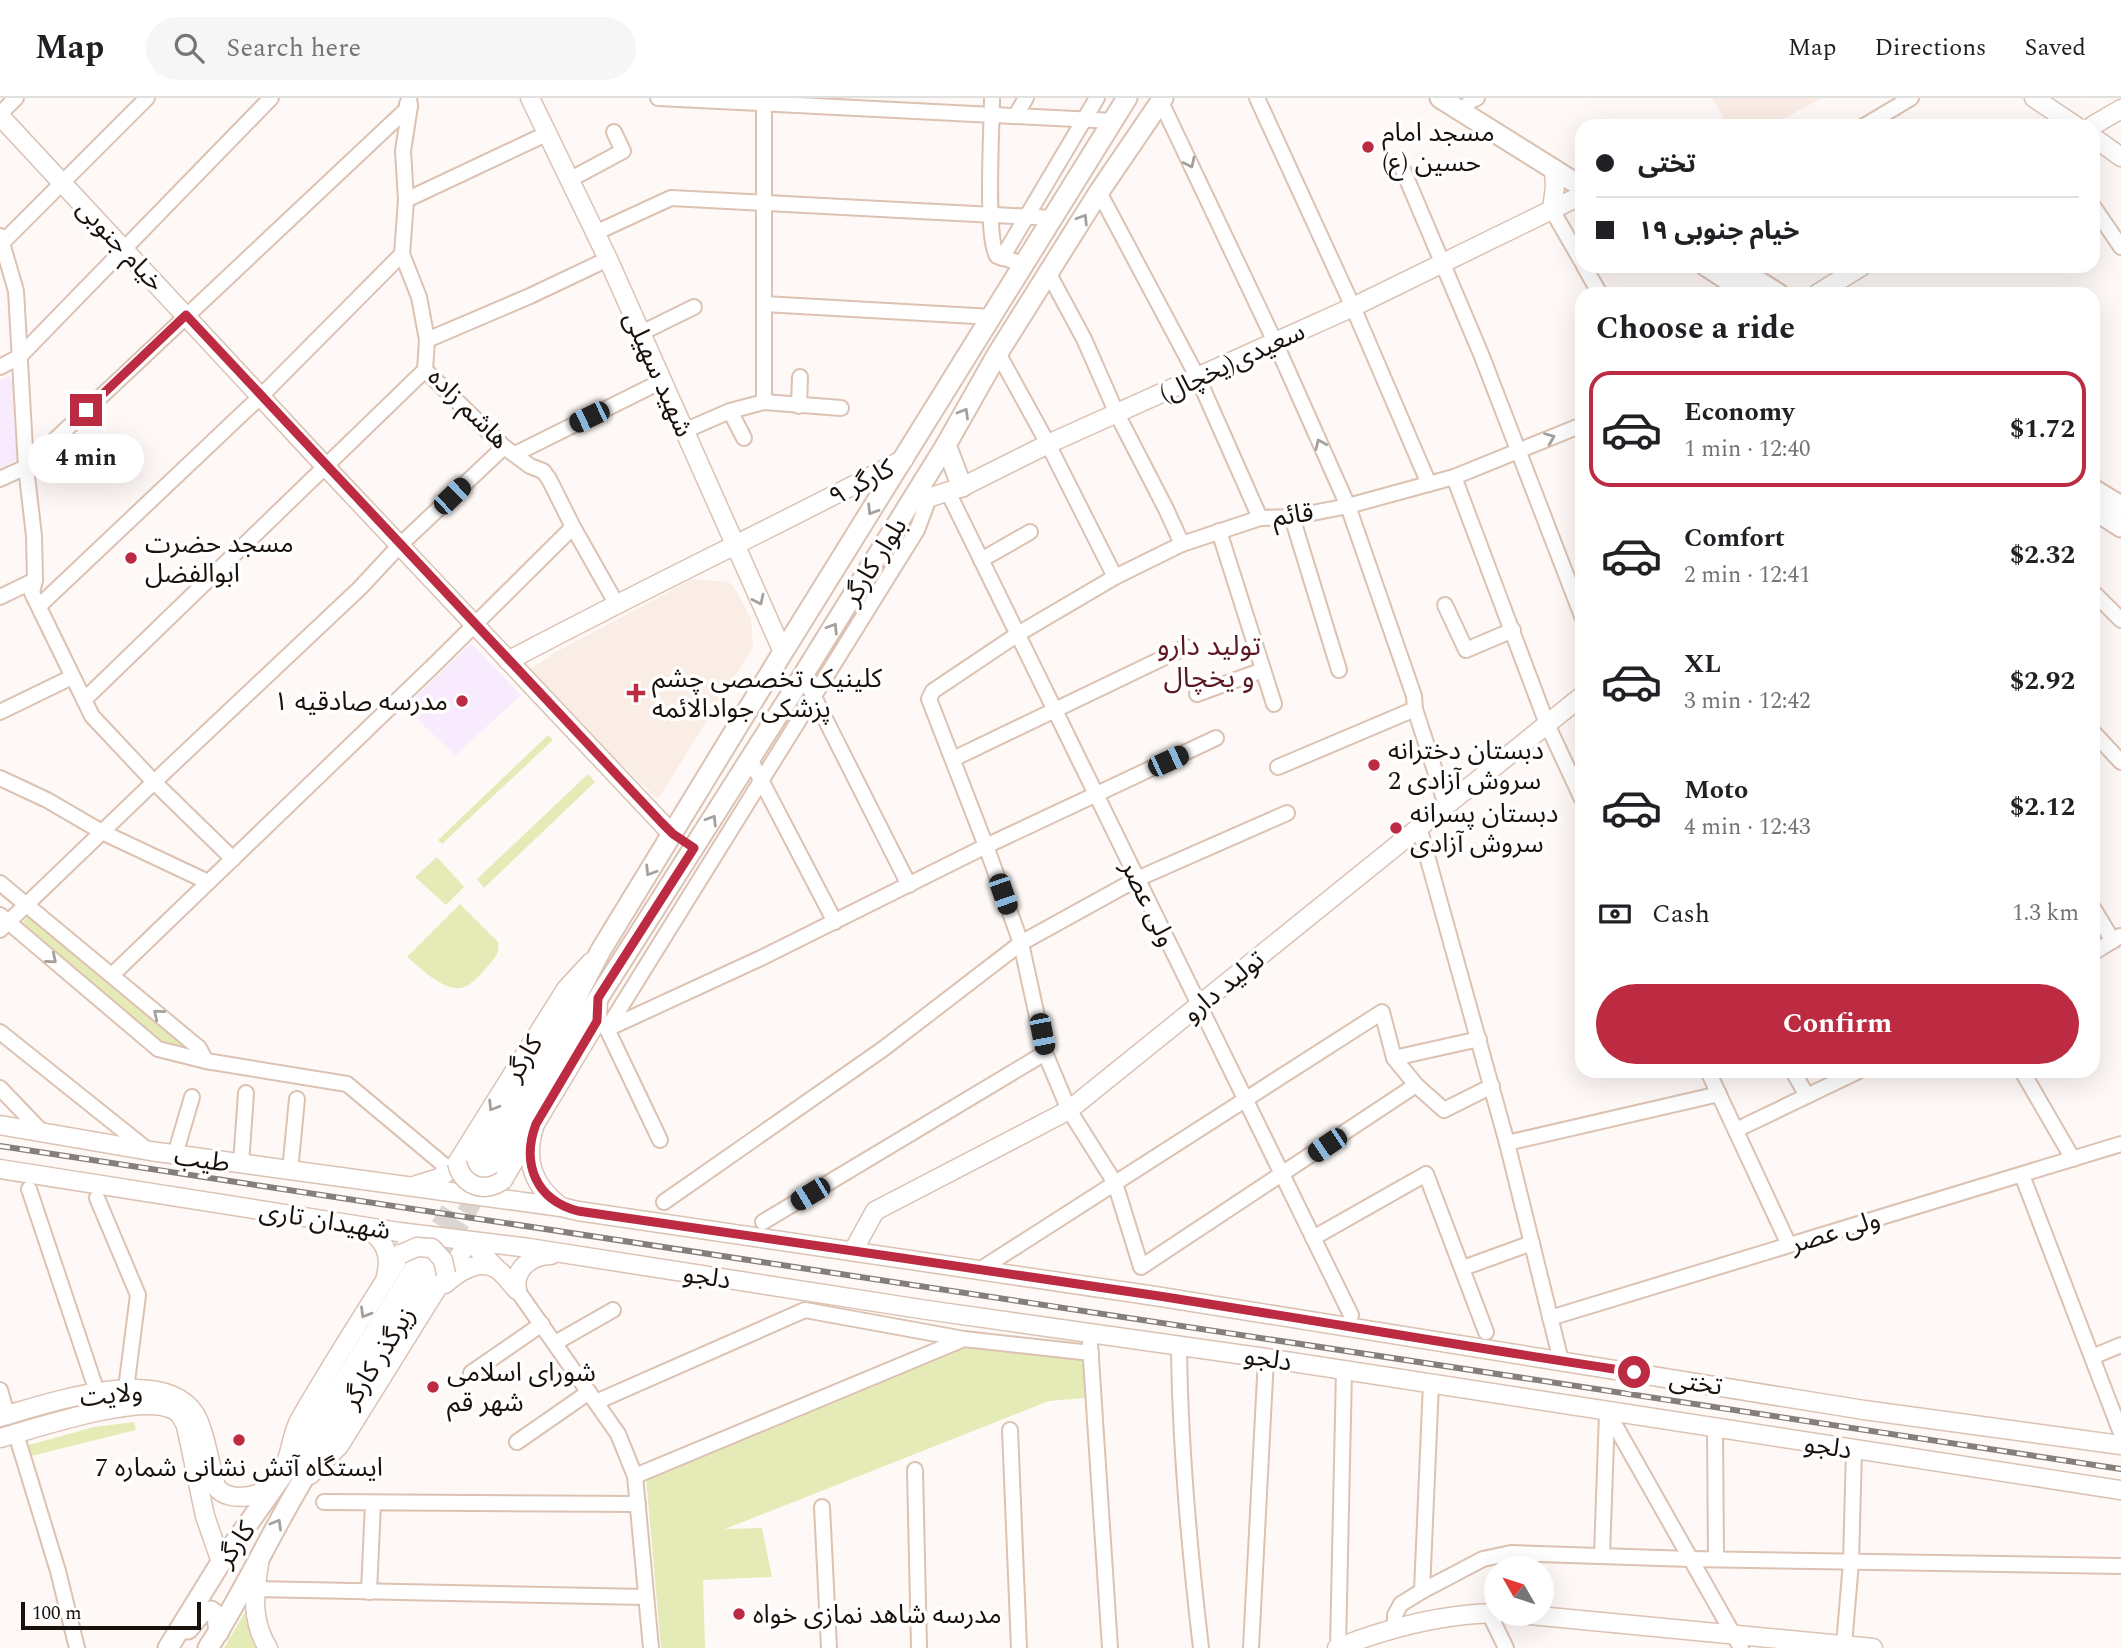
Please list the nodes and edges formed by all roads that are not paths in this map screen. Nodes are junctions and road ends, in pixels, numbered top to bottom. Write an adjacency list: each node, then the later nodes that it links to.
1 (16, 98): 21 (street)
2 (146, 98): 36 (street)
3 (271, 98): 50 (street)
4 (530, 98): 29 (street, شهید سهیلی)
5 (658, 98): 15 (street)
6 (992, 98): 20 (street)
7 (1026, 98): 22 (street)
8 (1097, 98): 23 (street)
9 (1127, 98): 26 (main road, بلوار کارگر)
10 (1257, 98): 66 (street)
11 (1440, 98): 16 (main road)
12 (1911, 98): 24 (street)
13 (2034, 98): 25 (street)
14 (407, 101): 40 (street, هاشم زاده); 67 (street)
15 (764, 101): 18 (street); 41 (street)
16 (1468, 102): 32 (main road); 33 (main road)
17 (1158, 103): 38 (main road, بلوار کارگر); 71 (street, one-way to 71)
18 (924, 104): 20 (street)
19 (2121, 109): 27 (street)
20 (992, 114): 22 (street); 43 (street)
21 (0, 115): 36 (street, خیام جنوبی)
22 (1016, 115): 23 (street)
23 (1085, 119): 26 (street); 44 (street)
24 (1876, 119)
25 (2066, 119)
26 (1114, 121): 46 (main road, بلوار کارگر)
27 (2100, 121)
28 (614, 132): 35 (street)
29 (546, 134): 35 (street, شهید سهیلی); 40 (street)
30 (2100, 142): 31 (street)
31 (2121, 157)
32 (1575, 168)
33 (1554, 169): 37 (main road); 42 (street)
34 (1403, 170): 55 (street)
35 (569, 180): 47 (street, شهید سهیلی)
36 (62, 182): 48 (street); 50 (street, خیام جنوبی)
37 (1575, 182)
38 (1099, 192): 60 (main road, بلوار کارگر, one-way to 38); 77 (street)
39 (1575, 199): 42 (street, سعیدی(یخچال))
40 (407, 200): 52 (street, هاشم زاده)
41 (763, 203): 43 (street); 47 (street); 64 (street)
42 (1552, 211): 51 (street); 55 (street, سعیدی(یخچال))
43 (990, 215): 44 (street); 53 (street)
44 (1027, 216): 46 (street); 53 (street)
45 (2100, 216): 49 (street)
46 (1053, 218): 56 (main road, بلوار کارگر)
47 (595, 233): 54 (street, شهید سهیلی)
48 (1, 242): 73 (street)
49 (2121, 247)
50 (124, 248): 67 (street, خیام جنوبی); 73 (street)
51 (1575, 250)
52 (402, 254): 70 (street, هاشم زاده); 79 (street)
53 (1002, 258): 56 (street)
54 (608, 259): 69 (street, شهید سهیلی); 70 (street)
55 (1443, 263): 66 (street, سعیدی(یخچال)); 91 (street)
56 (1024, 264): 68 (main road, بلوار کارگر)
57 (1717, 273): 61 (main road)
58 (1745, 273): 62 (main road)
59 (1849, 273): 63 (street)
60 (1049, 274): 72 (main road, بلوار کارگر); 84 (street)
61 (1738, 287)
62 (1768, 287)
63 (1828, 287)
64 (764, 303): 68 (street); 80 (street)
65 (694, 307): 69 (street)
66 (1353, 307): 71 (street, سعیدی(یخچال)); 97 (street)
67 (186, 315): 79 (street, خیام جنوبی); 94 (street)
68 (993, 317): 92 (main road, بلوار کارگر)
69 (641, 333): 78 (street, شهید سهیلی)
70 (427, 340): 75 (street, هاشم زاده)
71 (1275, 342): 77 (street, سعیدی(یخچال)); 102 (street, one-way to 71)
72 (998, 353): 88 (street); 89 (main road, بلوار کارگر, one-way to 72)
73 (19, 357): 74 (street); 94 (street)
74 (0, 367)
75 (425, 370): 90 (street, هاشم زاده); 93 (street)
76 (800, 377): 81 (street)
77 (1198, 377): 84 (street, سعیدی(یخچال)); 106 (street)
78 (662, 381): 86 (street, شهید سهیلی); 90 (street)
79 (261, 396): 93 (street, خیام جنوبی); 122 (street)
80 (764, 402): 81 (street); 83 (street)
81 (799, 406): 82 (street)
82 (841, 408)
83 (730, 411): 86 (street); 87 (street)
84 (1117, 414): 88 (street, سعیدی(یخچال)); 111 (street)
85 (1575, 428): 91 (street, قائم, one-way to 85)
86 (684, 431): 113 (street, شهید سهیلی)
87 (744, 438)
88 (1048, 444): 98 (street, سعیدی(یخچال)); 115 (street)
89 (946, 445): 98 (main road); 101 (main road, بلوار کارگر)
90 (510, 450): 107 (street, هاشم زاده); 112 (street)
91 (1518, 452): 95 (street, قائم); 118 (street)
92 (904, 459): 113 (street, کارگر ۹); 128 (main road, بلوار کارگر, one-way to 128)
93 (325, 466): 112 (street, خیام جنوبی); 136 (street)
94 (26, 467): 96 (street); 116 (street)
95 (1454, 477): 97 (street, قائم); 125 (street)
96 (0, 479)
97 (1429, 484): 102 (street, قائم)
98 (955, 489): 100 (street, سعیدی(یخچال)); 114 (street, ولی عصر)
99 (2100, 493): 103 (main road)
100 (929, 498): 101 (street, سعیدی(یخچال)); 135 (street)
101 (909, 504): 133 (main road, بلوار کارگر, one-way to 101)
102 (1348, 506): 105 (street, قائم); 140 (street)
103 (2121, 506)
104 (2100, 514): 108 (main road)
105 (1292, 517): 106 (street, قائم); 131 (street)
106 (1260, 518): 109 (street, قائم)
107 (573, 527): 120 (street, هاشم زاده); 124 (street)
108 (2121, 527)
109 (1219, 531): 111 (street, قائم); 130 (street)
110 (1030, 532): 114 (street)
111 (1182, 544): 115 (street, قائم)
112 (400, 545): 124 (street, خیام جنوبی); 151 (street)
113 (735, 547): 120 (street, کارگر ۹); 128 (street, شهید سهیلی, one-way to 128)
114 (981, 560): 126 (street, ولی عصر)
115 (1115, 577): 126 (street, قائم)
116 (35, 580): 117 (street); 122 (street)
117 (0, 597)
118 (1575, 597)
119 (2100, 599): 123 (street)
120 (615, 603): 129 (street, کارگر ۹)
121 (1446, 605): 125 (street)
122 (39, 606): 132 (street)
123 (2121, 620)
124 (474, 625): 129 (street, خیام جنوبی); 161 (street)
125 (1513, 630): 142 (street)
126 (1018, 634): 139 (street, ولی عصر); 146 (street, قائم)
127 (1186, 647): 139 (street)
128 (783, 652): 158 (main road, بلوار کارگر)
129 (508, 661): 158 (street, خیام جنوبی)
130 (1263, 670): 134 (street); 138 (street)
131 (1339, 670)
132 (72, 677): 136 (street); 141 (street)
133 (802, 677): 135 (street); 145 (main road, بلوار کارگر)
134 (1198, 694)
135 (814, 696): 150 (street); 165 (street)
136 (84, 700): 151 (street)
137 (1575, 702): 142 (street, تولید دارو)
138 (1274, 704)
139 (1054, 709): 146 (street); 153 (street, ولی عصر)
140 (1415, 709): 148 (street); 154 (street)
141 (3, 710)
142 (1547, 724): 152 (street); 154 (street, تولید دارو)
143 (1216, 738): 153 (street)
144 (2100, 740): 147 (street)
145 (750, 759): 150 (street); 160 (main road, بلوار کارگر, one-way to 145)
146 (953, 759): 159 (street)
147 (2121, 762)
148 (1278, 767)
149 (0, 778): 157 (street)
150 (762, 780): 169 (street); 176 (street)
151 (154, 782): 157 (street); 161 (street)
152 (1575, 784)
153 (1096, 794): 159 (street); 162 (street, ولی عصر)
154 (1446, 805): 156 (street, تولید دارو)
155 (1287, 813): 162 (street)
156 (1419, 827): 175 (street, تولید دارو); 178 (street)
157 (102, 832): 164 (street); 166 (street)
158 (673, 834): 160 (main road); 173 (main road, بلوار کارگر, one-way to 173)
159 (986, 846): 165 (street); 171 (street)
160 (694, 848): 176 (main road, بلوار کارگر)
161 (233, 859): 164 (street)
162 (1138, 879): 171 (street); 175 (street, ولی عصر)
163 (0, 883): 166 (street)
164 (208, 883): 174 (street)
165 (909, 885): 169 (street)
166 (26, 904): 168 (street); 174 (street)
167 (2100, 917): 170 (street)
168 (3, 922): 181 (street, one-way to 181)
169 (835, 922): 176 (street)
170 (2117, 938): 172 (street)
171 (1020, 943): 179 (street); 217 (street)
172 (2100, 949)
173 (601, 950): 176 (main road, بلوار کارگر); 209 (street, کارگر, one-way to 209)
174 (112, 975): 181 (street, one-way to 174)
175 (1199, 1005): 194 (street, ولی عصر); 195 (street, تولید دارو)
176 (588, 1022): 196 (street); 200 (street); 209 (main road)
177 (0, 1032): 203 (street)
178 (1479, 1039): 180 (street); 187 (street)
179 (1045, 1053): 195 (street); 219 (street)
180 (1394, 1058): 186 (street); 194 (street)
181 (206, 1061): 209 (street)
182 (1711, 1078): 190 (street)
183 (1797, 1078): 191 (street)
184 (1844, 1078): 191 (street)
185 (2026, 1078): 205 (street)
186 (1416, 1085): 187 (street); 210 (street)
187 (1492, 1086): 201 (street)
188 (0, 1088): 199 (street)
189 (246, 1093): 206 (street)
190 (1719, 1094): 198 (street); 201 (street)
191 (1807, 1096): 198 (street)
192 (192, 1097): 204 (street)
193 (297, 1099): 208 (street)
194 (1245, 1099): 210 (street, ولی عصر); 212 (street)
195 (1069, 1110): 212 (street); 226 (street, تولید دارو)
196 (536, 1124): 209 (street); 218 (street)
197 (0, 1125): 199 (street, طیب)
198 (1736, 1130): 225 (street)
199 (43, 1133): 203 (street, طیب)
200 (660, 1140)
201 (1507, 1143): 224 (street)
202 (2121, 1144): 205 (street, ولی عصر)
203 (150, 1151): 204 (street, طیب)
204 (176, 1155): 206 (street, طیب)
205 (2073, 1159): 211 (street, ولی عصر)
206 (241, 1164): 208 (street, طیب)
207 (0, 1169): 220 (street, شهیدان تاری)
208 (290, 1171): 213 (street, طیب)
209 (473, 1175): 213 (street)
210 (1282, 1175): 212 (street); 222 (street, ولی عصر)
211 (2022, 1175): 225 (street, ولی عصر); 248 (street)
212 (1115, 1183): 232 (street)
213 (405, 1187): 215 (street, طیب)
214 (29, 1189): 255 (street)
215 (441, 1191): 218 (street, تختی)
216 (97, 1198): 253 (street)
217 (664, 1202)
218 (561, 1207): 226 (street, تختی)
219 (763, 1222)
220 (364, 1227): 221 (street, شهیدان تاری); 233 (street)
221 (413, 1234): 223 (street, دلجو); 227 (street, شهیدان تاری)
222 (1313, 1238): 231 (street); 237 (street, ولی عصر)
223 (470, 1241): 228 (street, دلجو); 229 (street); 230 (street)
224 (1532, 1243): 231 (street); 238 (street)
225 (1789, 1245): 238 (street, ولی عصر)
226 (853, 1251): 232 (street, تختی)
227 (401, 1254): 229 (street, bridge); 233 (street, شهیدان تاری)
228 (568, 1254): 234 (street); 240 (street, دلجو)
229 (434, 1265): 235 (street); 267 (main road, زیرگذر کارگر)
230 (496, 1268): 234 (street); 235 (street)
231 (1463, 1268): 241 (street)
232 (981, 1269): 249 (street, تختی)
233 (385, 1280): 271 (street, شهیدان تاری, one-way to 271)
234 (517, 1290): 239 (street)
235 (432, 1296): 272 (street)
236 (613, 1310): 243 (street)
237 (1350, 1315)
238 (1550, 1318): 249 (street)
239 (542, 1324): 243 (street); 251 (street)
240 (1090, 1332): 245 (street, دلجو); 246 (street)
241 (1486, 1332)
242 (964, 1339): 246 (street); 256 (street); 270 (street)
243 (555, 1343): 256 (street)
244 (2121, 1345): 248 (street)
245 (1179, 1346): 247 (street, دلجو); 308 (street)
246 (1091, 1353): 307 (street)
247 (1266, 1357): 250 (street, دلجو); 309 (street)
248 (2092, 1357): 263 (street)
249 (1561, 1361): 266 (street, تختی)
250 (1345, 1370): 252 (street, دلجو); 310 (street)
251 (471, 1373)
252 (1431, 1383): 258 (street, دلجو); 288 (street)
253 (126, 1389): 255 (street, ولایت); 257 (street, ولایت)
254 (0, 1390): 259 (street)
255 (97, 1392): 259 (street, ولایت)
256 (593, 1397): 265 (street); 270 (street)
257 (161, 1398): 260 (street, ولایت); 264 (street, ولایت)
258 (1607, 1411): 261 (street, دلجو); 281 (street); 282 (street)
259 (4, 1416)
260 (190, 1418): 274 (street); 279 (street)
261 (1715, 1428): 268 (street, دلجو); 283 (street)
262 (1010, 1430): 306 (street)
263 (2121, 1433)
264 (8, 1436): 299 (street)
265 (517, 1443)
266 (2121, 1445)
267 (313, 1447): 271 (main road, کارگر); 272 (main road)
268 (1854, 1450): 273 (street, دلجو); 285 (street)
269 (915, 1470): 305 (street)
270 (635, 1475): 277 (street)
271 (279, 1481): 274 (street); 284 (main road, کارگر)
272 (298, 1488): 280 (main road, one-way to 272)
273 (2121, 1490)
274 (225, 1495): 279 (street)
275 (324, 1502): 276 (street)
276 (373, 1503): 277 (street); 289 (street)
277 (638, 1504): 290 (street)
278 (822, 1507): 304 (street)
279 (205, 1516): 284 (street)
280 (261, 1554): 287 (street); 295 (main road)
281 (1602, 1555): 282 (street); 288 (street)
282 (1690, 1559): 283 (street); 296 (street)
283 (1716, 1559): 285 (street)
284 (221, 1562): 300 (main road, کارگر)
285 (1851, 1562): 286 (street); 298 (street)
286 (2121, 1566)
287 (255, 1589): 289 (street); 302 (street)
288 (1422, 1591): 294 (street)
289 (369, 1592): 290 (street)
290 (646, 1597): 303 (street)
291 (1484, 1614): 294 (street)
292 (1554, 1618): 296 (street)
293 (1497, 1626): 311 (street)
294 (1395, 1627): 297 (street)
295 (214, 1640): 301 (main road)
296 (1737, 1641): 298 (street)
297 (1371, 1642): 310 (street)
298 (1844, 1645): 312 (street)
299 (77, 1648)
300 (167, 1648)
301 (173, 1648)
302 (268, 1648)
303 (652, 1648)
304 (829, 1648)
305 (919, 1648)
306 (1019, 1648)
307 (1110, 1648)
308 (1201, 1648)
309 (1251, 1648)
310 (1338, 1648)
311 (1506, 1648)
312 (1873, 1648)

